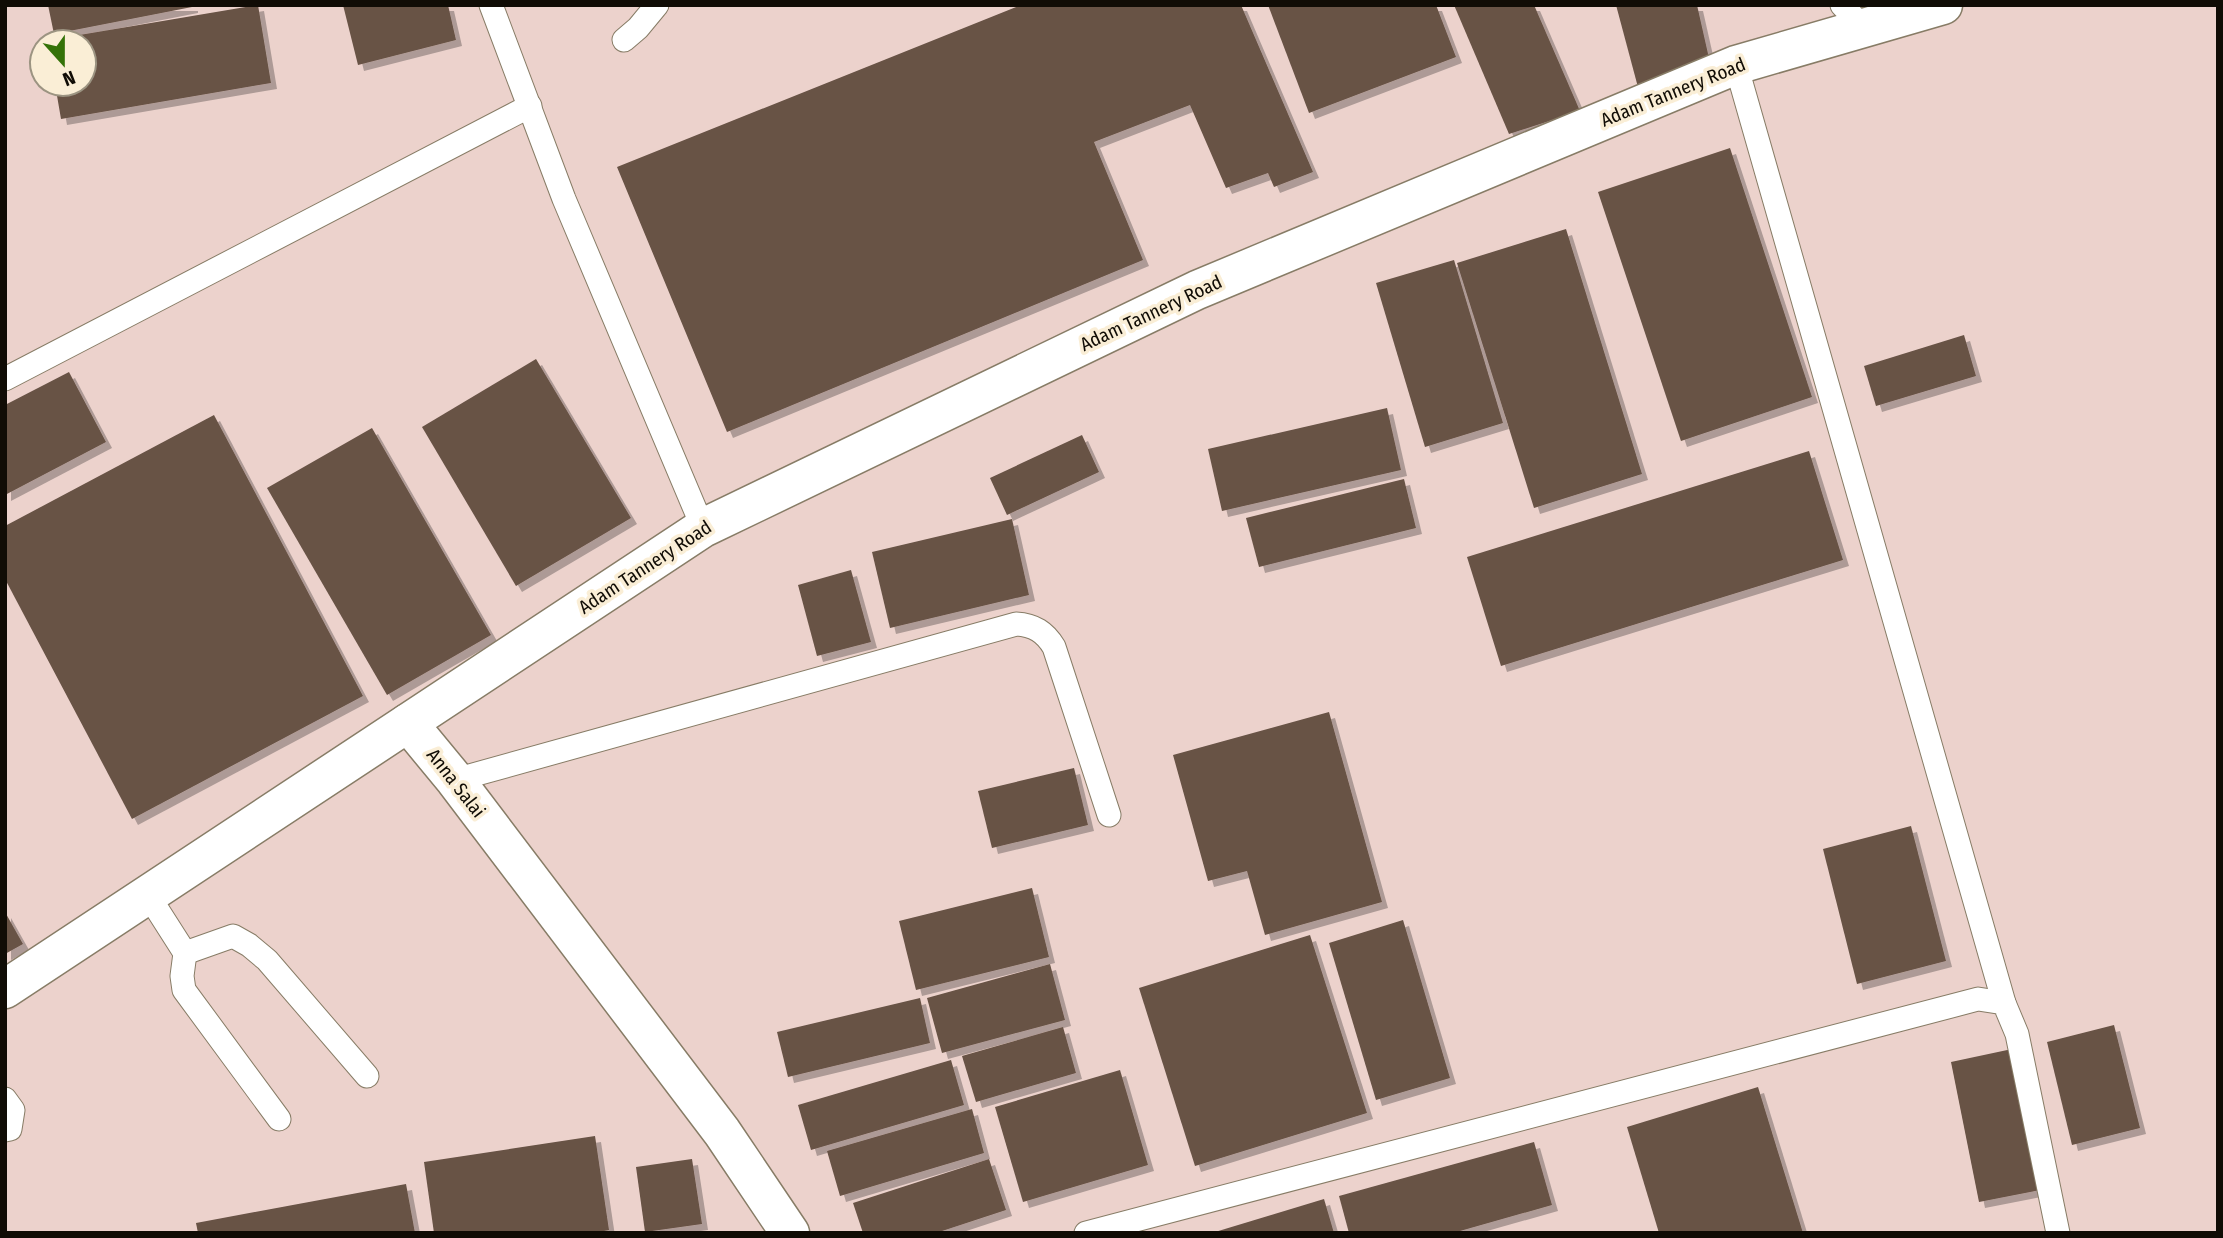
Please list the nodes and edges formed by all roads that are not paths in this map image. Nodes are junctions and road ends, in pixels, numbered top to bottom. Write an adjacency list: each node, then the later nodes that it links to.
1 (491, 5): 7 (lane)
2 (657, 5): 5 (lane)
3 (1943, 5): 4 (street, Adam Tannery Road)
4 (1853, 17): 6 (street, Adam Tannery Road)
5 (624, 40)
6 (1736, 65): 9 (street, Adam Tannery Road); 16 (lane)
7 (530, 106): 8 (lane); 9 (lane)
8 (5, 379)
9 (703, 528): 10 (street, Adam Tannery Road)
10 (408, 723): 11 (street, Anna Salai); 13 (street)
11 (455, 780): 12 (lane); 21 (street, Anna Salai)
12 (1109, 815)
13 (148, 895): 14 (lane); 15 (street)
14 (186, 953): 17 (lane); 19 (lane)
15 (5, 989)
16 (2004, 1003): 22 (lane); 23 (lane)
17 (367, 1076)
18 (5, 1099): 20 (lane)
19 (279, 1119)
20 (5, 1130)
21 (790, 1233)
22 (1086, 1233)
23 (2058, 1233)

